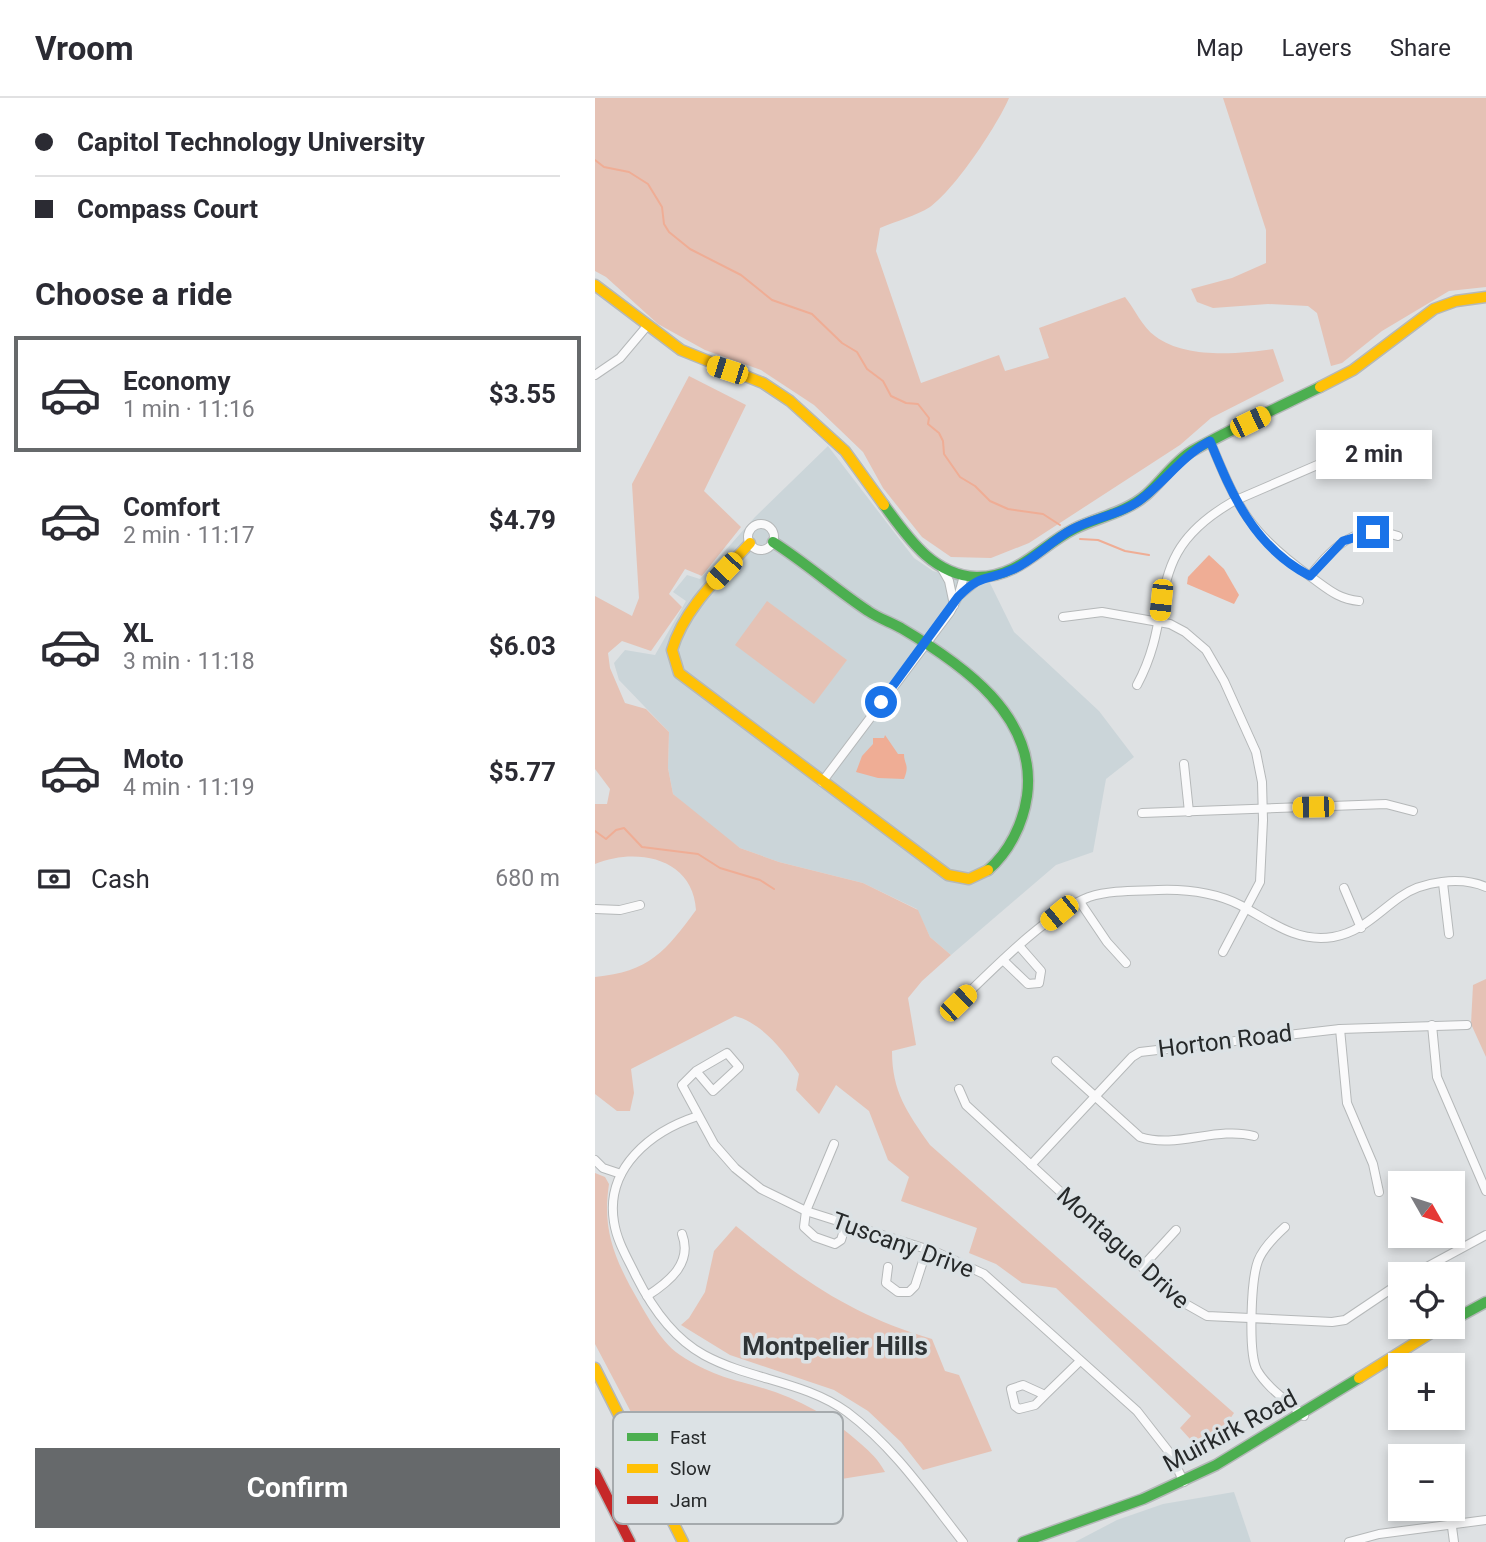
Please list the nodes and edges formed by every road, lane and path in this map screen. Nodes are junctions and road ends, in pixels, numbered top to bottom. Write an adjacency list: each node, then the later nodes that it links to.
1 (595, 285): 3 (main road)
2 (1486, 297): 5 (main road)
3 (647, 326): 4 (street); 11 (main road)
4 (595, 375)
5 (1210, 441): 7 (street); 14 (main road)
6 (1352, 450): 7 (street)
7 (1234, 501): 13 (street); 18 (street)
8 (1398, 536): 13 (street)
9 (773, 542): 10 (street); 10 (street); 19 (main road)
10 (750, 543): 22 (main road)
11 (941, 567): 12 (main road); 15 (street)
12 (964, 576): 14 (main road); 15 (street)
13 (1310, 576): 16 (street)
14 (982, 577): 15 (street)
15 (956, 601): 19 (street)
16 (1359, 601)
17 (1063, 617): 18 (street)
18 (1159, 622): 20 (street); 23 (street)
19 (924, 645): 22 (street); 22 (main road)
20 (1137, 685)
21 (1184, 764): 25 (street)
22 (822, 782)
23 (1263, 808): 24 (street); 25 (street); 33 (street)
24 (1413, 811)
25 (1189, 812): 26 (street)
26 (1142, 813)
27 (1443, 883): 28 (street); 34 (street); 35 (street)
28 (1486, 887)
29 (1344, 888): 34 (street)
30 (1080, 902): 33 (street); 36 (street); 39 (street)
31 (641, 905): 32 (street)
32 (595, 909)
33 (1248, 910): 34 (street); 37 (street)
34 (1361, 928)
35 (1449, 934)
36 (1020, 947): 38 (street); 38 (street)
37 (1223, 953)
38 (1004, 961): 40 (street)
39 (1126, 963)
40 (958, 1003)
41 (1432, 1025): 42 (street, Horton Road); 43 (street, Horton Road); 54 (street)
42 (1467, 1025)
43 (1340, 1029): 47 (street, Horton Road); 55 (street)
44 (1056, 1061): 47 (street)
45 (696, 1071): 45 (street); 48 (street, Tuscany Drive)
46 (959, 1089): 52 (street, Montague Drive)
47 (1093, 1097): 49 (street); 52 (street, Horton Road)
48 (698, 1116): 53 (street); 56 (street, Tuscany Drive)
49 (1254, 1136)
50 (834, 1143): 56 (street)
51 (595, 1160): 53 (street)
52 (1031, 1165): 65 (street, Montague Drive)
53 (621, 1174): 67 (street)
54 (1486, 1191)
55 (1379, 1192)
56 (806, 1211): 57 (street, Tuscany Drive); 57 (street)
57 (846, 1224): 62 (street, Tuscany Drive)
58 (1285, 1227): 70 (street)
59 (1176, 1230): 65 (street)
60 (682, 1234): 67 (street)
61 (1486, 1235): 63 (street)
62 (927, 1249): 64 (street); 72 (street, Tuscany Drive)
63 (1436, 1262)
64 (888, 1267)
65 (1142, 1267): 70 (street, Montague Drive)
66 (1388, 1291): 70 (street, Montague Drive)
67 (647, 1296): 86 (street)
68 (1486, 1302): 69 (main road)
69 (1465, 1313)
70 (1254, 1319): 76 (street)
71 (1421, 1339): 76 (main road, Muirkirk Road)
72 (1080, 1361): 74 (street); 78 (street, Tuscany Drive)
73 (595, 1368): 75 (main road)
74 (1045, 1395)
75 (617, 1412)
76 (1304, 1416): 78 (main road, Muirkirk Road)
77 (595, 1473): 79 (main road)
78 (1184, 1482): 87 (main road, Muirkirk Road)
79 (613, 1508)
80 (1486, 1520): 83 (street)
81 (621, 1524): 84 (main road)
82 (674, 1524): 85 (main road)
83 (1452, 1527): 88 (street); 89 (street)
84 (630, 1542)
85 (683, 1542)
86 (963, 1542)
87 (1023, 1542)
88 (1349, 1542)
89 (1454, 1542)

